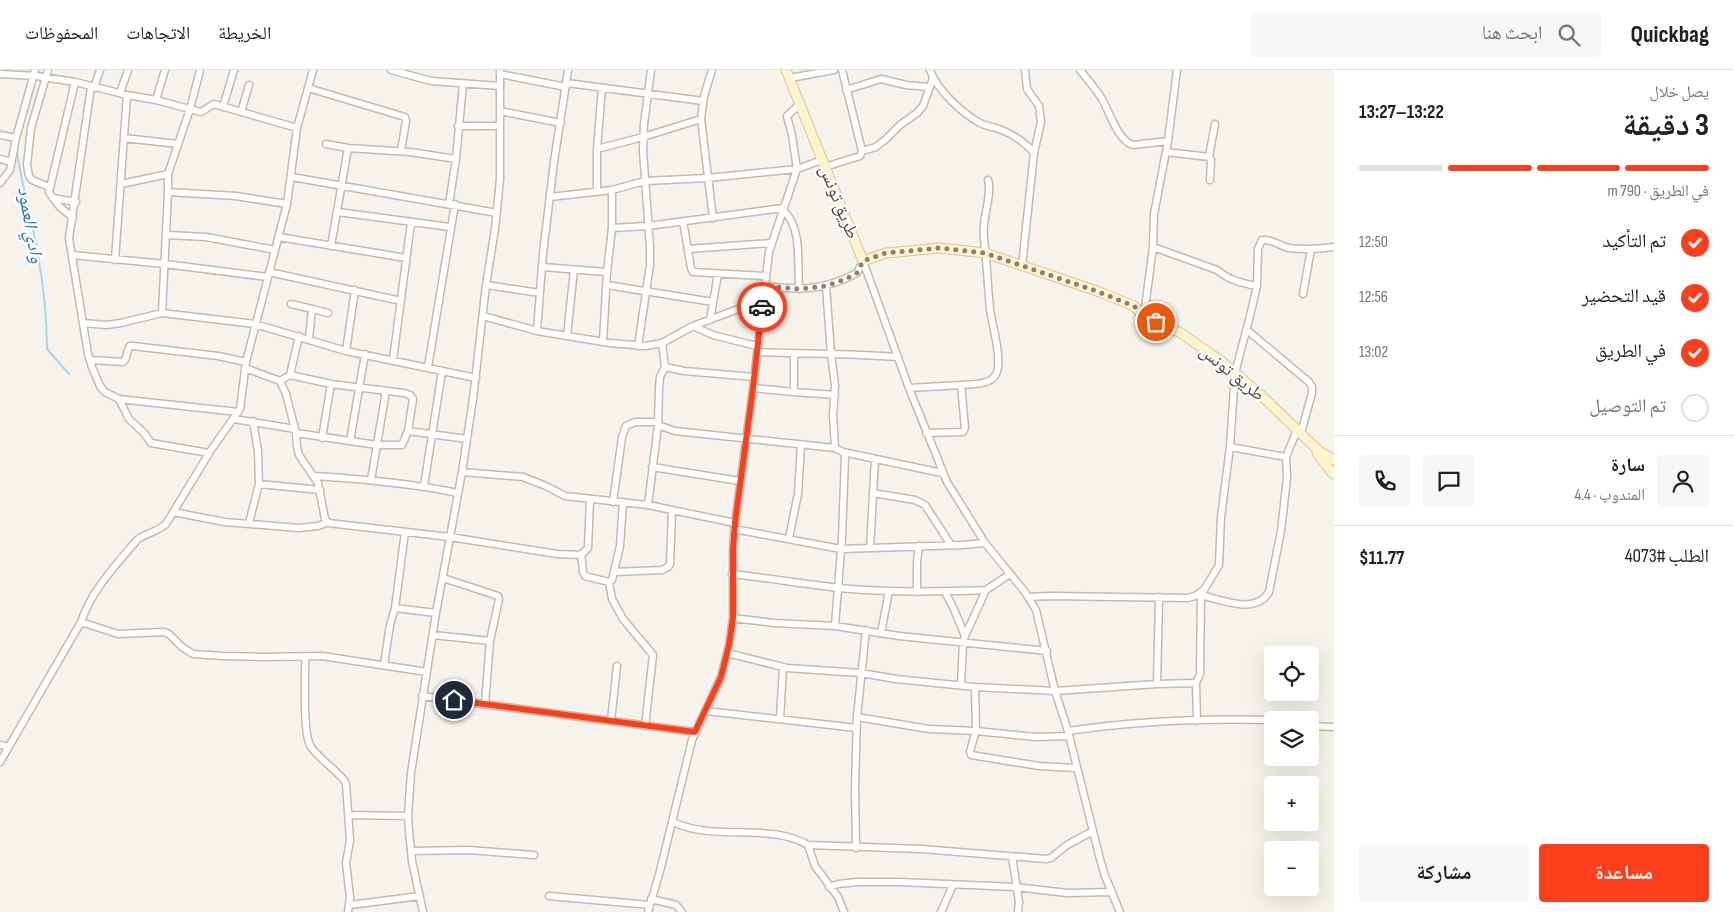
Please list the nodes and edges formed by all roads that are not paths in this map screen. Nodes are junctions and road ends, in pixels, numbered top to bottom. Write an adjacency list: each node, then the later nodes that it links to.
1 (48, 70): 24 (street)
2 (93, 70): 20 (street)
3 (128, 70): 36 (street)
4 (165, 70): 38 (street)
5 (200, 70): 42 (street)
6 (234, 70): 41 (street)
7 (313, 70): 33 (street)
8 (391, 70): 27 (street)
9 (568, 70): 29 (street)
10 (651, 70): 37 (street)
11 (712, 70): 39 (street)
12 (834, 70): 19 (street)
13 (842, 70): 35 (street)
14 (930, 70): 25 (street)
15 (1025, 70): 63 (street)
16 (1080, 70): 55 (street)
17 (1177, 70): 55 (street)
18 (500, 72): 29 (street); 30 (street)
19 (813, 72): 23 (street)
20 (99, 73): 31 (street)
21 (1, 74): 22 (street)
22 (35, 74): 24 (street); 53 (street)
23 (788, 74): 40 (main road, طريق تونس)
24 (46, 78): 26 (street); 79 (street)
25 (933, 78): 32 (street); 63 (street)
26 (75, 82): 31 (street); 79 (street)
27 (463, 84): 30 (street); 48 (street)
28 (249, 85): 44 (street)
29 (566, 85): 34 (street); 46 (street)
30 (500, 86): 43 (street)
31 (93, 87): 36 (street); 85 (street)
32 (929, 87): 35 (street); 61 (street)
33 (308, 88): 50 (street); 60 (street)
34 (602, 88): 37 (street); 59 (street)
35 (846, 90): 61 (street)
36 (123, 94): 38 (street); 54 (street)
37 (648, 94): 39 (street); 52 (street)
38 (156, 100): 42 (street)
39 (703, 101): 45 (street)
40 (800, 104): 68 (main road, طريق تونس); 69 (street)
41 (223, 107): 42 (street); 44 (street)
42 (190, 109): 56 (street)
43 (500, 111): 46 (street); 49 (street)
44 (241, 112): 50 (street)
45 (701, 119): 52 (street); 72 (street)
46 (560, 122): 83 (street)
47 (1215, 124): 64 (street)
48 (458, 126): 49 (street); 66 (street)
49 (500, 126): 90 (street)
50 (297, 128): 71 (street)
51 (0, 135): 53 (street)
52 (643, 137): 59 (street); 75 (street)
53 (16, 138): 67 (street)
54 (124, 138): 56 (street); 77 (street)
55 (1168, 141): 62 (street)
56 (178, 144): 70 (street)
57 (326, 144): 58 (street)
58 (348, 148): 60 (street); 78 (street)
59 (597, 149): 82 (street)
60 (401, 151): 66 (street)
61 (862, 151): 68 (street)
62 (1166, 152): 64 (street); 102 (street)
63 (1034, 153): 113 (street)
64 (1209, 157): 74 (street)
65 (0, 159): 67 (street)
66 (456, 159): 87 (street)
67 (12, 162): 76 (street)
68 (824, 163): 69 (street); 111 (main road, طريق تونس)
69 (797, 169): 72 (street); 88 (street)
70 (168, 174): 77 (street); 81 (street)
71 (292, 177): 78 (street); 86 (street)
72 (708, 178): 75 (street); 92 (street)
73 (988, 180): 107 (street)
74 (1210, 180)
75 (646, 181): 80 (street); 95 (street)
76 (0, 183)
77 (121, 184): 110 (street)
78 (343, 186): 87 (street); 89 (street)
79 (49, 187): 84 (street)
80 (612, 190): 82 (street); 97 (street)
81 (168, 192): 86 (street); 98 (street)
82 (597, 192): 83 (street)
83 (550, 197): 114 (street)
84 (53, 198): 85 (street); 91 (street)
85 (76, 202): 91 (street)
86 (287, 204): 99 (street)
87 (452, 204): 90 (street); 96 (street)
88 (783, 209): 92 (street); 100 (street); 125 (street)
89 (338, 212): 93 (street); 101 (street)
90 (497, 212): 120 (street)
91 (73, 218): 108 (street)
92 (712, 218): 94 (street)
93 (411, 222): 96 (street); 109 (street)
94 (683, 222): 95 (street); 104 (street)
95 (648, 226): 97 (street); 127 (street)
96 (450, 227): 160 (street)
97 (612, 228): 116 (street)
98 (167, 235): 106 (street); 112 (street)
99 (279, 237): 101 (street); 106 (street)
100 (771, 243): 104 (street); 119 (street)
101 (331, 246): 109 (street)
102 (1152, 247): 124 (street); 138 (street)
103 (1334, 247): 105 (street)
104 (688, 249): 117 (street)
105 (1311, 249): 124 (street); 129 (street)
106 (275, 250): 118 (street)
107 (985, 253): 111 (main road, طريق تونس); 113 (main road, طريق تونس); 169 (street)
108 (72, 255): 110 (street); 140 (street)
109 (406, 258): 131 (street)
110 (116, 260): 112 (street)
111 (863, 261): 123 (street); 156 (street)
112 (165, 264): 118 (street); 135 (street)
113 (1022, 266): 138 (main road, طريق تونس)
114 (542, 267): 115 (street); 128 (street)
115 (574, 270): 116 (street); 146 (street)
116 (607, 272): 121 (street)
117 (718, 274): 119 (street); 132 (street)
118 (268, 275): 126 (street); 141 (street)
119 (766, 276): 122 (street)
120 (486, 285): 128 (street); 137 (street)
121 (607, 285): 127 (street); 148 (street)
122 (764, 286): 125 (street); 130 (street)
123 (826, 286): 125 (street); 155 (street)
124 (1257, 286): 143 (street)
125 (799, 289)
126 (355, 290): 131 (street); 152 (street)
127 (646, 292): 132 (street); 150 (street)
128 (540, 294): 144 (street)
129 (1303, 294)
130 (762, 300): 139 (street); 151 (street)
131 (400, 301): 158 (street)
132 (713, 302): 139 (street)
133 (291, 304): 134 (street)
134 (312, 309): 136 (street); 147 (street)
135 (162, 313): 140 (street); 141 (street)
136 (328, 313)
137 (483, 316): 144 (street); 166 (street)
138 (1144, 316): 163 (main road, طريق تونس)
139 (710, 320): 142 (street)
140 (84, 323): 157 (street)
141 (255, 324): 145 (street); 159 (street)
142 (693, 326): 149 (street); 151 (street)
143 (1247, 330): 163 (street); 183 (street)
144 (537, 331): 146 (street)
145 (299, 336): 147 (street); 164 (street)
146 (566, 336): 148 (street)
147 (309, 339): 152 (street)
148 (603, 342): 150 (street)
149 (662, 343): 150 (street); 161 (street)
150 (638, 346)
151 (757, 349): 154 (street); 165 (street)
152 (346, 351): 153 (street)
153 (365, 354): 158 (street); 170 (street)
154 (794, 354): 155 (street); 174 (street)
155 (831, 354): 156 (street); 175 (street)
156 (898, 357): 172 (street)
157 (90, 360): 159 (street); 176 (street)
158 (393, 360): 160 (street)
159 (246, 365): 167 (street); 177 (street)
160 (428, 367): 162 (street)
161 (665, 367): 165 (street); 179 (street)
162 (442, 371): 166 (street); 184 (street)
163 (1235, 373): 183 (main road, طريق تونس); 191 (street)
164 (290, 375): 167 (street); 168 (street)
165 (754, 377): 171 (street)
166 (476, 378): 187 (street)
167 (280, 381): 180 (street)
168 (331, 384): 170 (street); 185 (street)
169 (961, 385): 172 (street); 182 (street)
170 (358, 388): 173 (street); 188 (street)
171 (753, 388): 174 (street); 186 (street)
172 (909, 388): 182 (street)
173 (386, 390): 181 (street); 189 (street)
174 (794, 392): 175 (street)
175 (835, 395): 192 (street)
176 (119, 400): 177 (street); 194 (street)
177 (236, 416): 178 (street); 194 (street)
178 (253, 421): 180 (street); 206 (street)
179 (658, 424): 186 (street); 199 (street); 212 (street)
180 (296, 431): 185 (street); 203 (street)
181 (408, 431): 184 (street); 189 (street)
182 (926, 433): 201 (street)
183 (1301, 433): 195 (street); 197 (main road, طريق تونس); 202 (main road, طريق تونس)
184 (433, 435): 187 (street); 207 (street)
185 (322, 438): 188 (street)
186 (747, 438): 190 (street); 205 (street)
187 (467, 439): 200 (street)
188 (350, 441): 189 (street)
189 (377, 444): 204 (street)
190 (801, 445): 192 (street); 222 (street)
191 (1230, 447): 195 (street); 239 (street)
192 (835, 448): 193 (street)
193 (843, 452): 196 (street); 227 (street)
194 (209, 453): 216 (street)
195 (1286, 457): 239 (street)
196 (874, 459): 201 (street); 210 (street)
197 (1334, 460)
198 (1334, 466): 202 (main road, طريق تونس)
199 (652, 467): 205 (street); 214 (street)
200 (462, 472): 209 (street); 211 (street)
201 (942, 473): 223 (street)
202 (1334, 475)
203 (315, 476): 204 (street); 208 (street)
204 (370, 480): 207 (street)
205 (740, 481): 219 (street)
206 (259, 484): 208 (street); 218 (street)
207 (424, 486): 209 (street)
208 (320, 490): 217 (street)
209 (458, 493): 221 (street)
210 (873, 493): 224 (street); 226 (street)
211 (590, 500): 212 (street); 228 (street)
212 (613, 502): 213 (street)
213 (623, 502): 214 (street); 229 (street)
214 (648, 505): 215 (street)
215 (672, 510): 219 (street); 229 (street)
216 (173, 512): 218 (street); 245 (street)
217 (326, 522): 218 (street); 220 (street)
218 (249, 523)
219 (734, 526): 222 (street); 230 (street)
220 (405, 532): 221 (street); 242 (street)
221 (450, 537): 228 (street); 232 (street)
222 (789, 538): 227 (street)
223 (984, 542): 224 (street); 231 (street)
224 (951, 545): 225 (street)
225 (919, 546): 226 (street); 237 (street)
226 (870, 548): 227 (street)
227 (841, 549): 234 (street)
228 (581, 554): 233 (street)
229 (615, 572): 233 (street)
230 (732, 574): 234 (street); 244 (street)
231 (1010, 574): 235 (street); 240 (street)
232 (444, 578): 243 (street); 251 (street)
233 (609, 582): 274 (street)
234 (838, 588): 236 (street); 246 (street)
235 (986, 590): 238 (street); 250 (street)
236 (889, 592): 237 (street); 248 (street)
237 (917, 592): 238 (street)
238 (945, 592): 250 (street)
239 (1201, 594): 241 (street); 261 (street)
240 (1029, 597): 241 (street); 253 (street)
241 (1159, 597): 262 (street)
242 (395, 608): 243 (street); 256 (street)
243 (436, 613): 249 (street)
244 (733, 618): 246 (street); 254 (street)
245 (81, 622): 255 (street); 282 (street)
246 (835, 626): 247 (street)
247 (866, 630): 248 (street); 260 (street)
248 (881, 633): 252 (street)
249 (433, 634): 251 (street); 259 (street)
250 (965, 636): 252 (street)
251 (490, 641): 267 (street)
252 (963, 643): 253 (street); 263 (street)
253 (1047, 652): 265 (street)
254 (728, 653): 258 (street); 268 (street)
255 (306, 657): 256 (street); 285 (street)
256 (384, 665): 259 (street)
257 (617, 666): 272 (street)
258 (783, 667): 260 (street); 270 (street)
259 (427, 672): 266 (street)
260 (861, 673): 263 (street); 269 (street)
261 (1196, 683): 262 (street); 273 (street)
262 (1157, 684): 265 (street)
263 (962, 685): 264 (street)
264 (975, 687): 265 (street); 278 (street)
265 (1055, 691): 280 (street)
266 (422, 696): 267 (street); 286 (street)
267 (485, 704): 272 (street)
268 (706, 711): 270 (street); 279 (street)
269 (857, 717): 277 (street); 278 (street)
270 (780, 719): 277 (street)
271 (1264, 720): 273 (street)
272 (611, 721): 274 (street)
273 (1196, 721): 280 (street)
274 (645, 726): 279 (street)
275 (1319, 726): 276 (street)
276 (1334, 727)
277 (857, 728): 290 (street)
278 (976, 731): 280 (street); 284 (street)
279 (695, 732): 287 (street)
280 (1068, 733): 284 (street)
281 (0, 745): 282 (street)
282 (9, 747): 283 (street)
283 (0, 762)
284 (1076, 768): 288 (street)
285 (349, 815): 286 (street); 301 (street)
286 (408, 816): 291 (street)
287 (672, 822): 289 (street); 300 (street)
288 (1094, 831): 293 (street); 297 (street)
289 (808, 845): 290 (street); 295 (street)
290 (856, 848): 293 (street)
291 (412, 851): 292 (street); 298 (street)
292 (534, 855)
293 (1012, 856): 296 (street)
294 (953, 885): 295 (street); 296 (street); 305 (street)
295 (829, 887): 304 (street)
296 (1016, 887): 297 (street); 306 (street)
297 (1112, 892): 307 (street)
298 (420, 896): 301 (street); 302 (street)
299 (549, 896): 300 (street)
300 (650, 905): 303 (street)
301 (349, 909)
302 (423, 912)
303 (682, 912)
304 (844, 912)
305 (941, 912)
306 (1018, 912)
307 (1120, 912)

